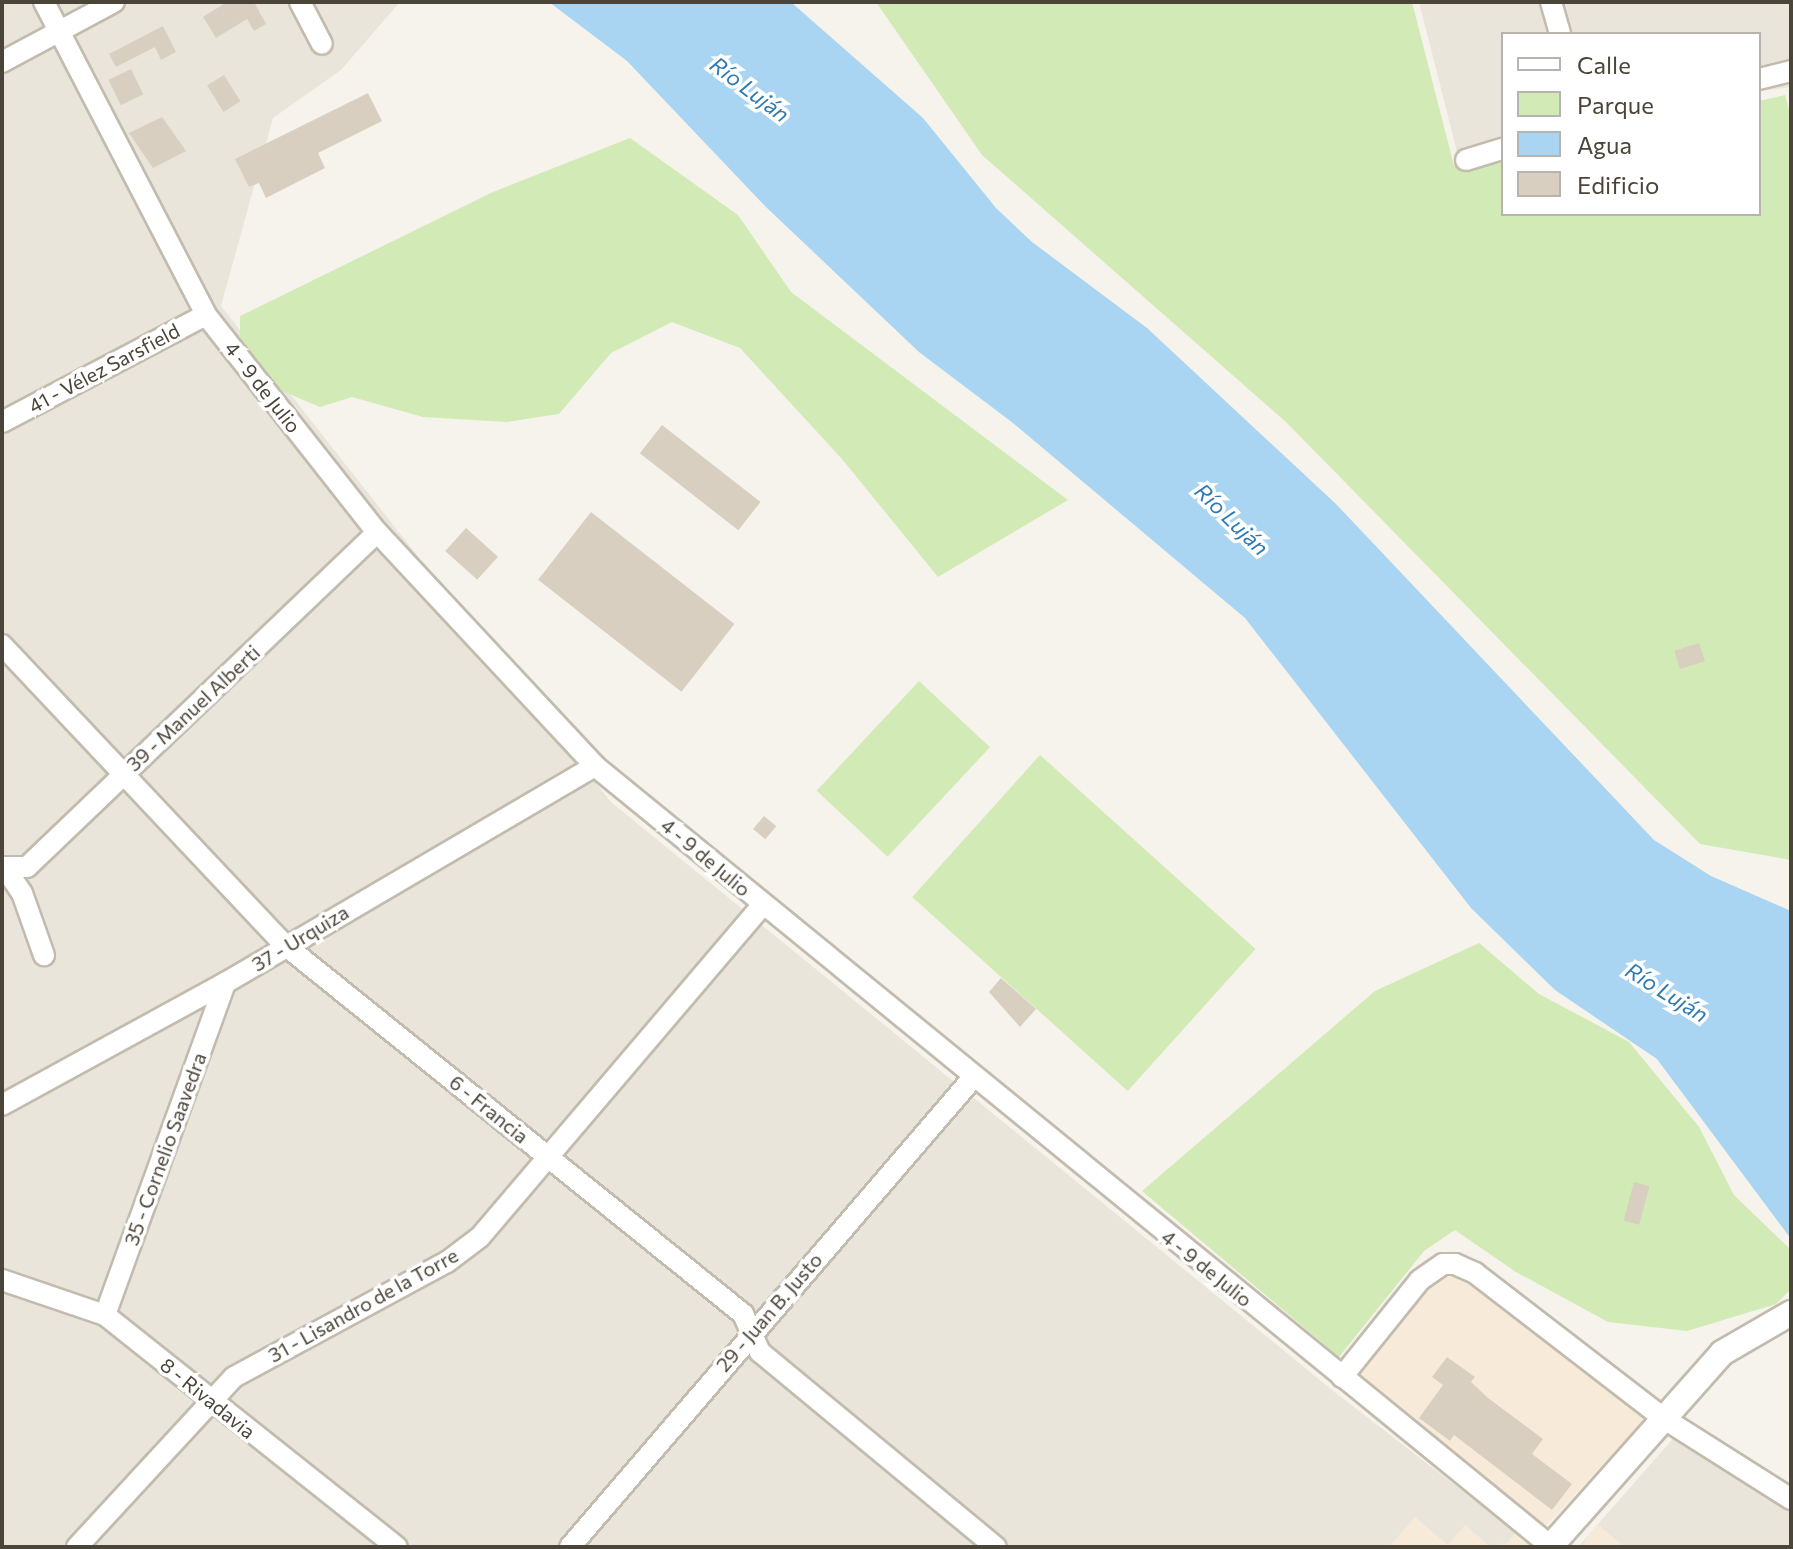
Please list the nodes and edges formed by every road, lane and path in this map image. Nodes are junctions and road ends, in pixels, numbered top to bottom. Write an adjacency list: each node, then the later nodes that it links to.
1 (44, 2): 5 (street, 4 - 9 de Julio)
2 (114, 2): 5 (street)
3 (300, 2): 7 (street)
4 (1551, 2): 6 (street)
5 (60, 32): 8 (street); 13 (street, 4 - 9 de Julio)
6 (1559, 32)
7 (322, 44)
8 (2, 62)
9 (1791, 71): 10 (street)
10 (1761, 78)
11 (1501, 150): 12 (street)
12 (1466, 160)
13 (206, 315): 14 (street, 41 - Vélez Sarsfield); 15 (street, 4 - 9 de Julio)
14 (2, 422)
15 (377, 532): 17 (street, 4 - 9 de Julio); 18 (street, 39 - Manuel Alberti)
16 (2, 645): 18 (street, 6 - Francia)
17 (595, 766): 20 (street, 4 - 9 de Julio); 21 (street, 37 - Urquiza)
18 (121, 775): 19 (street, 39 - Manuel Alberti); 21 (street, 6 - Francia)
19 (3, 867): 22 (street)
20 (763, 905): 24 (street, 4 - 9 de Julio); 26 (street, 31 - Lisandro de la Torre)
21 (286, 946): 23 (street, 37 - Urquiza); 26 (street, 6 - Francia)
22 (44, 955)
23 (225, 983): 25 (street, 37 - Urquiza); 29 (street, 35 - Cornelio Saavedra)
24 (972, 1079): 30 (street, 29 - Juan B. Justo); 31 (street, 4 - 9 de Julio)
25 (2, 1105)
26 (547, 1156): 30 (street, 6 - Francia); 32 (street, 31 - Lisandro de la Torre)
27 (2, 1280): 29 (street, 8 - Rivadavia)
28 (1791, 1313): 33 (street)
29 (105, 1315): 32 (street, 8 - Rivadavia)
30 (750, 1333): 37 (street, 29 - Juan B. Justo); 38 (street, 6 - Francia)
31 (1342, 1377): 33 (street); 39 (street, 4 - 9 de Julio)
32 (209, 1399): 35 (street, 31 - Lisandro de la Torre); 36 (street, 8 - Rivadavia)
33 (1663, 1418): 34 (street); 39 (street)
34 (1791, 1499)
35 (77, 1547)
36 (397, 1547)
37 (570, 1547)
38 (996, 1547)
39 (1551, 1547)

